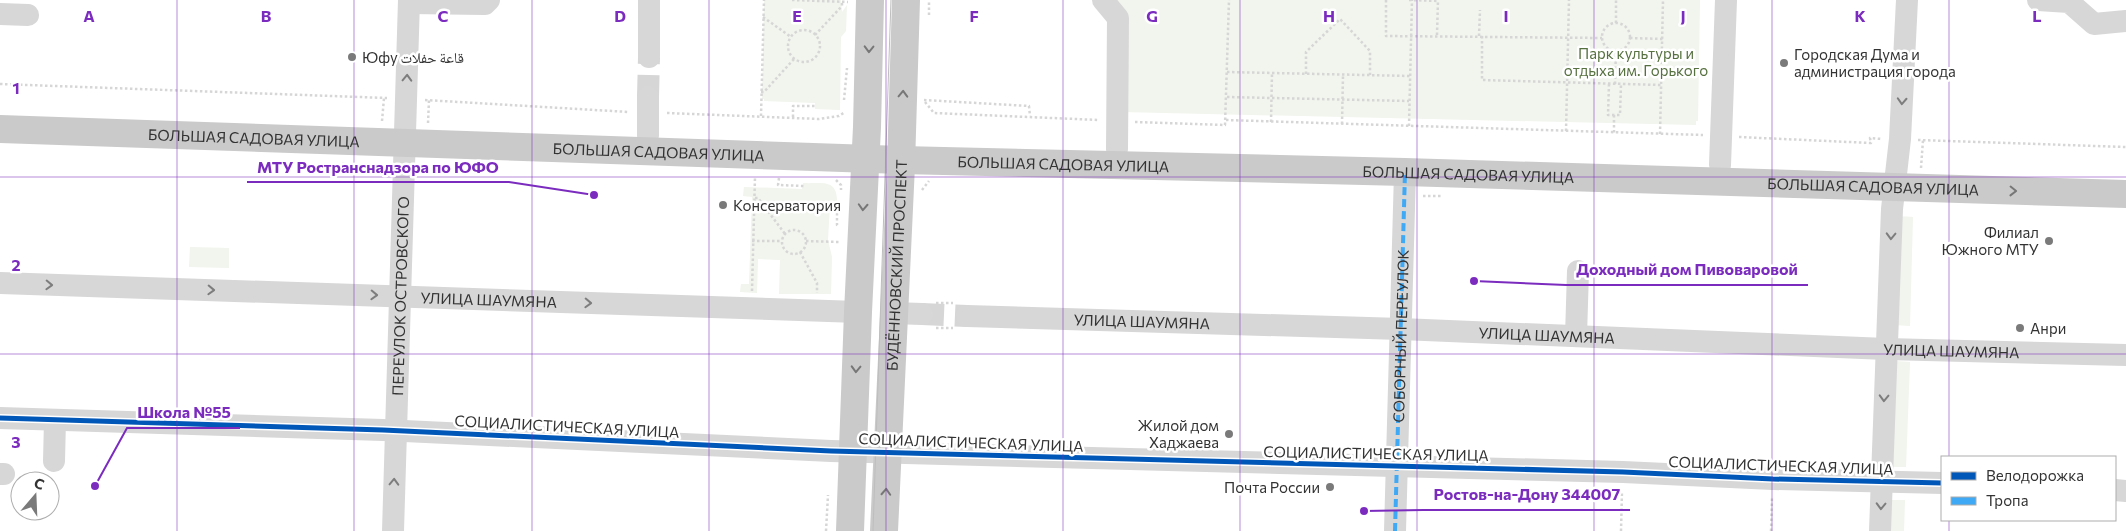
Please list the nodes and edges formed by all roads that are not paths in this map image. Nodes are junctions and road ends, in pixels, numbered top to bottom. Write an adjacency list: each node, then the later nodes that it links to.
1 (489, 0): 8 (street)
2 (650, 0): 14 (street)
3 (906, 0): 22 (main road, БУДЁННОВСКИЙ ПРОСПЕКТ, one-way to 3)
4 (1103, 0): 20 (street)
5 (1726, 0): 23 (street)
6 (1907, 0): 26 (street, one-way to 26)
7 (2038, 0): 10 (street)
8 (409, 1): 18 (street, ПЕРЕУЛОК ОСТРОВСКОГО, one-way to 8)
9 (863, 1): 21 (main road, one-way to 21)
10 (2069, 1): 13 (street)
11 (0, 14): 12 (street)
12 (28, 15)
13 (2126, 21)
14 (649, 57)
15 (648, 97): 19 (street)
16 (0, 112): 18 (main road, БОЛЬШАЯ САДОВАЯ УЛИЦА)
17 (0, 129): 18 (main road, БОЛЬШАЯ САДОВАЯ УЛИЦА)
18 (405, 134): 19 (main road, БОЛЬШАЯ САДОВАЯ УЛИЦА); 21 (main road, БОЛЬШАЯ САДОВАЯ УЛИЦА); 30 (street, ПЕРЕУЛОК ОСТРОВСКОГО)
19 (648, 134): 21 (main road, БОЛЬШАЯ САДОВАЯ УЛИЦА)
20 (1117, 149): 22 (main road, БОЛЬШАЯ САДОВАЯ УЛИЦА); 23 (main road, БОЛЬШАЯ САДОВАЯ УЛИЦА)
21 (866, 150): 22 (main road, БОЛЬШАЯ САДОВАЯ УЛИЦА); 31 (main road, one-way to 31)
22 (901, 151): 24 (main road, БОЛЬШАЯ САДОВАЯ УЛИЦА); 32 (main road, БУДЁННОВСКИЙ ПРОСПЕКТ)
23 (1720, 165): 26 (main road, БОЛЬШАЯ САДОВАЯ УЛИЦА)
24 (1405, 172): 26 (main road, БОЛЬШАЯ САДОВАЯ УЛИЦА); 35 (street, СОБОРНЫЙ ПЕРЕУЛОК)
25 (2126, 177): 26 (main road, БОЛЬШАЯ САДОВАЯ УЛИЦА)
26 (1896, 178): 27 (main road, БОЛЬШАЯ САДОВАЯ УЛИЦА, one-way to 27); 37 (street, one-way to 37)
27 (2126, 194)
28 (1578, 271): 36 (street)
29 (0, 283): 30 (street, УЛИЦА ШАУМЯНА, one-way to 30)
30 (400, 296): 31 (street, УЛИЦА ШАУМЯНА, one-way to 31); 41 (street, ПЕРЕУЛОК ОСТРОВСКОГО)
31 (858, 312): 42 (main road, one-way to 42)
32 (893, 313): 33 (street); 43 (main road, БУДЁННОВСКИЙ ПРОСПЕКТ)
33 (928, 315)
34 (961, 316): 35 (street, УЛИЦА ШАУМЯНА)
35 (1401, 329): 36 (street, УЛИЦА ШАУМЯНА); 45 (street, СОБОРНЫЙ ПЕРЕУЛОК)
36 (1576, 336): 37 (street, УЛИЦА ШАУМЯНА)
37 (1886, 349): 38 (street, УЛИЦА ШАУМЯНА); 46 (street, one-way to 46)
38 (2126, 355)
39 (0, 418): 40 (street, СОЦИАЛИСТИЧЕСКАЯ УЛИЦА)
40 (55, 420): 41 (street, СОЦИАЛИСТИЧЕСКАЯ УЛИЦА); 44 (street)
41 (396, 431): 42 (street, СОЦИАЛИСТИЧЕСКАЯ УЛИЦА); 48 (street, ПЕРЕУЛОК ОСТРОВСКОГО, one-way to 41)
42 (854, 451): 43 (street, СОЦИАЛИСТИЧЕСКАЯ УЛИЦА); 49 (main road)
43 (888, 452): 45 (street, СОЦИАЛИСТИЧЕСКАЯ УЛИЦА); 50 (main road, БУДЁННОВСКИЙ ПРОСПЕКТ, one-way to 43)
44 (54, 461)
45 (1397, 465): 46 (street, СОЦИАЛИСТИЧЕСКАЯ УЛИЦА); 51 (street, СОБОРНЫЙ ПЕРЕУЛОК)
46 (1881, 482): 47 (street, СОЦИАЛИСТИЧЕСКАЯ УЛИЦА); 52 (street, one-way to 52)
47 (1941, 484)
48 (393, 531)
49 (850, 531)
50 (884, 531)
51 (1394, 531)
52 (1880, 531)

